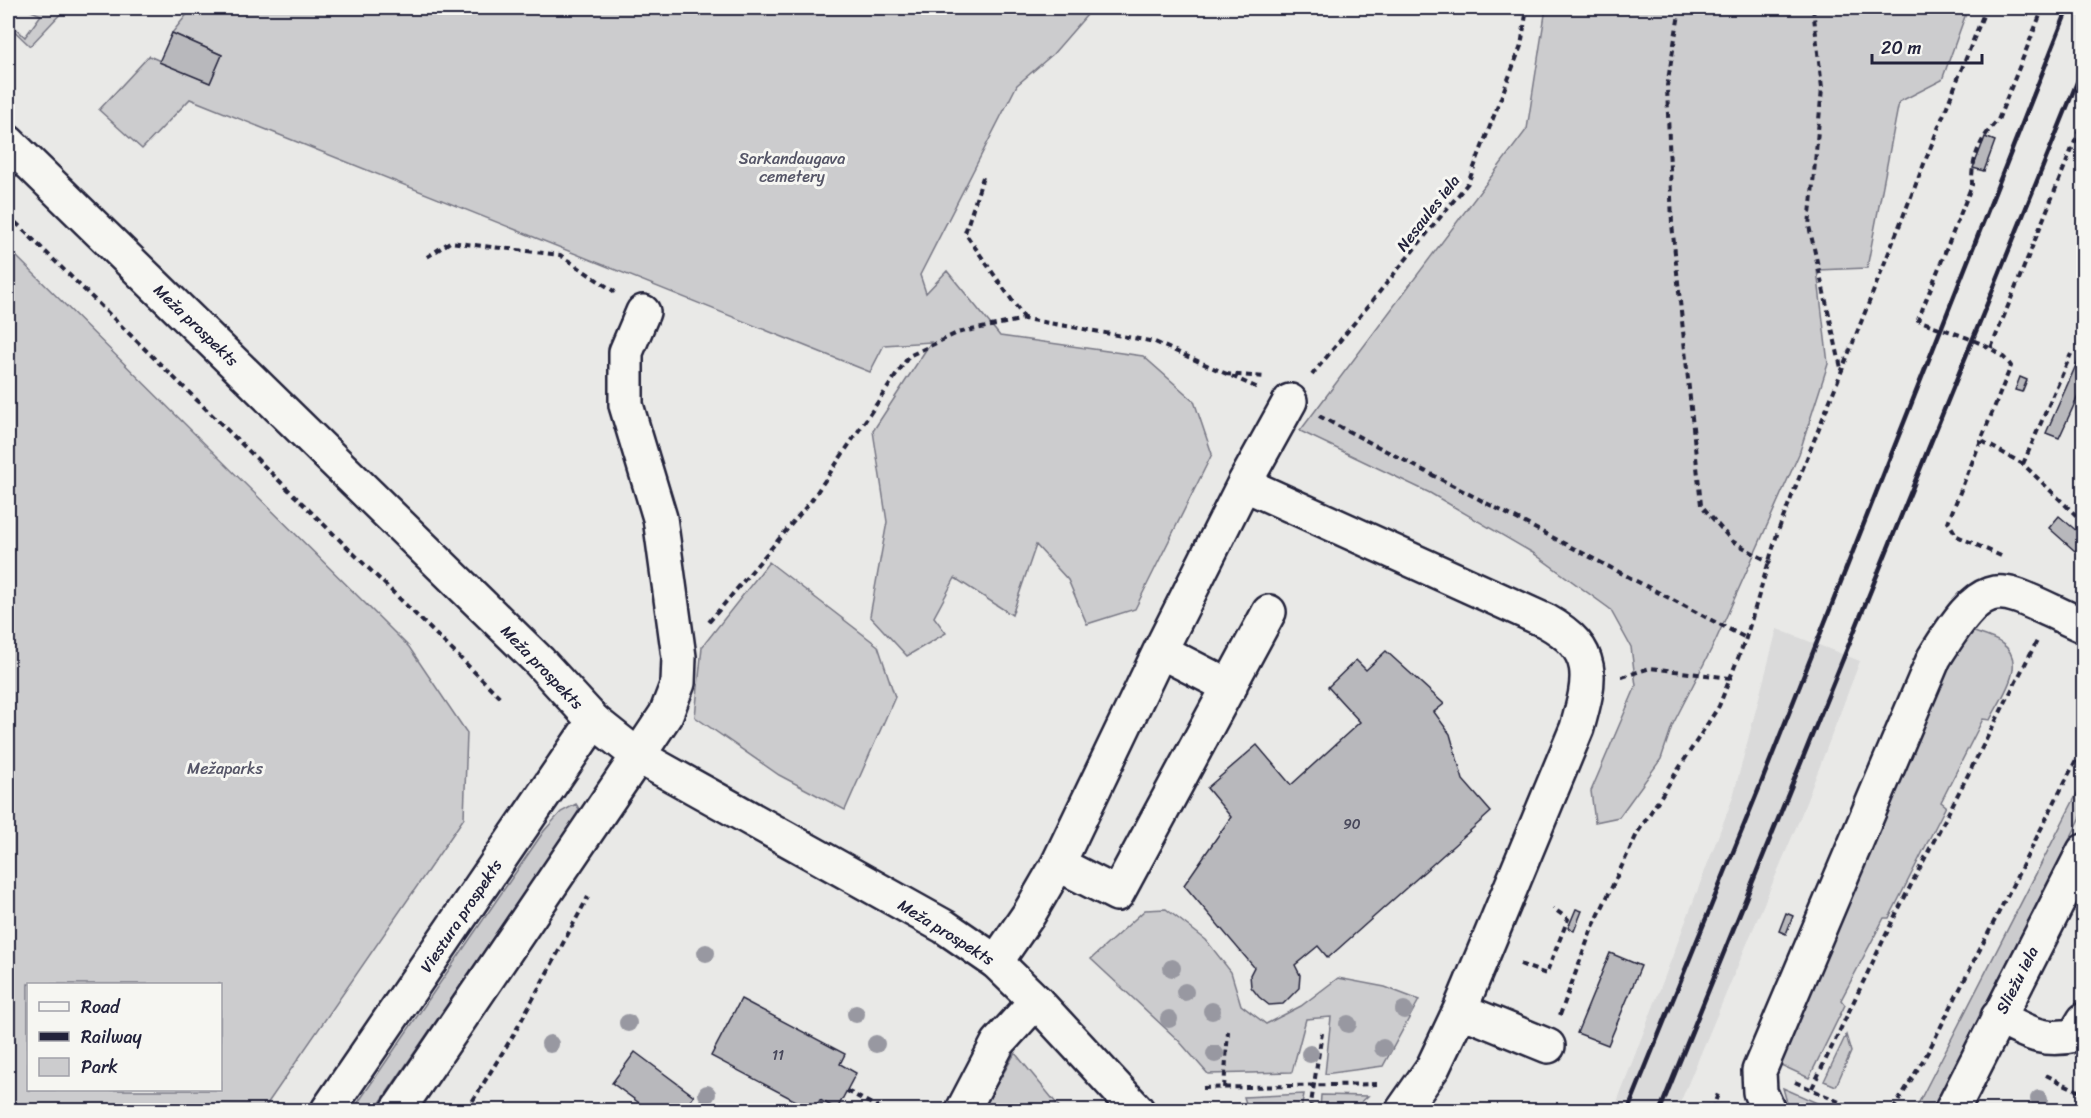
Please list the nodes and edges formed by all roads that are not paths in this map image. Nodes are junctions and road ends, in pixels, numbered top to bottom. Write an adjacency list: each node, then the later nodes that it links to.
1 (8, 142): 9 (main road, Meža prospekts)
2 (643, 312): 10 (main road)
3 (1290, 401): 4 (main road)
4 (1244, 484): 7 (main road); 15 (main road)
5 (1269, 612): 8 (main road)
6 (2084, 626): 24 (main road)
7 (1160, 651): 8 (main road); 12 (main road)
8 (1230, 687): 12 (main road)
9 (594, 720): 10 (main road, Meža prospekts); 19 (main road, Viestura prospekts)
10 (638, 756): 13 (main road, Meža prospekts); 20 (main road)
11 (2084, 851): 16 (main road, Sliežu iela)
12 (1058, 864): 13 (main road)
13 (996, 962): 14 (main road, Meža prospekts)
14 (1036, 1001): 21 (main road); 22 (main road, Meža prospekts)
15 (1460, 1010): 18 (main road); 23 (main road)
16 (1998, 1017): 17 (main road); 25 (main road, Sliežu iela)
17 (2084, 1020)
18 (1548, 1046)
19 (328, 1110)
20 (398, 1110)
21 (963, 1110)
22 (1137, 1110)
23 (1403, 1110)
24 (1768, 1110)
25 (1952, 1110)

